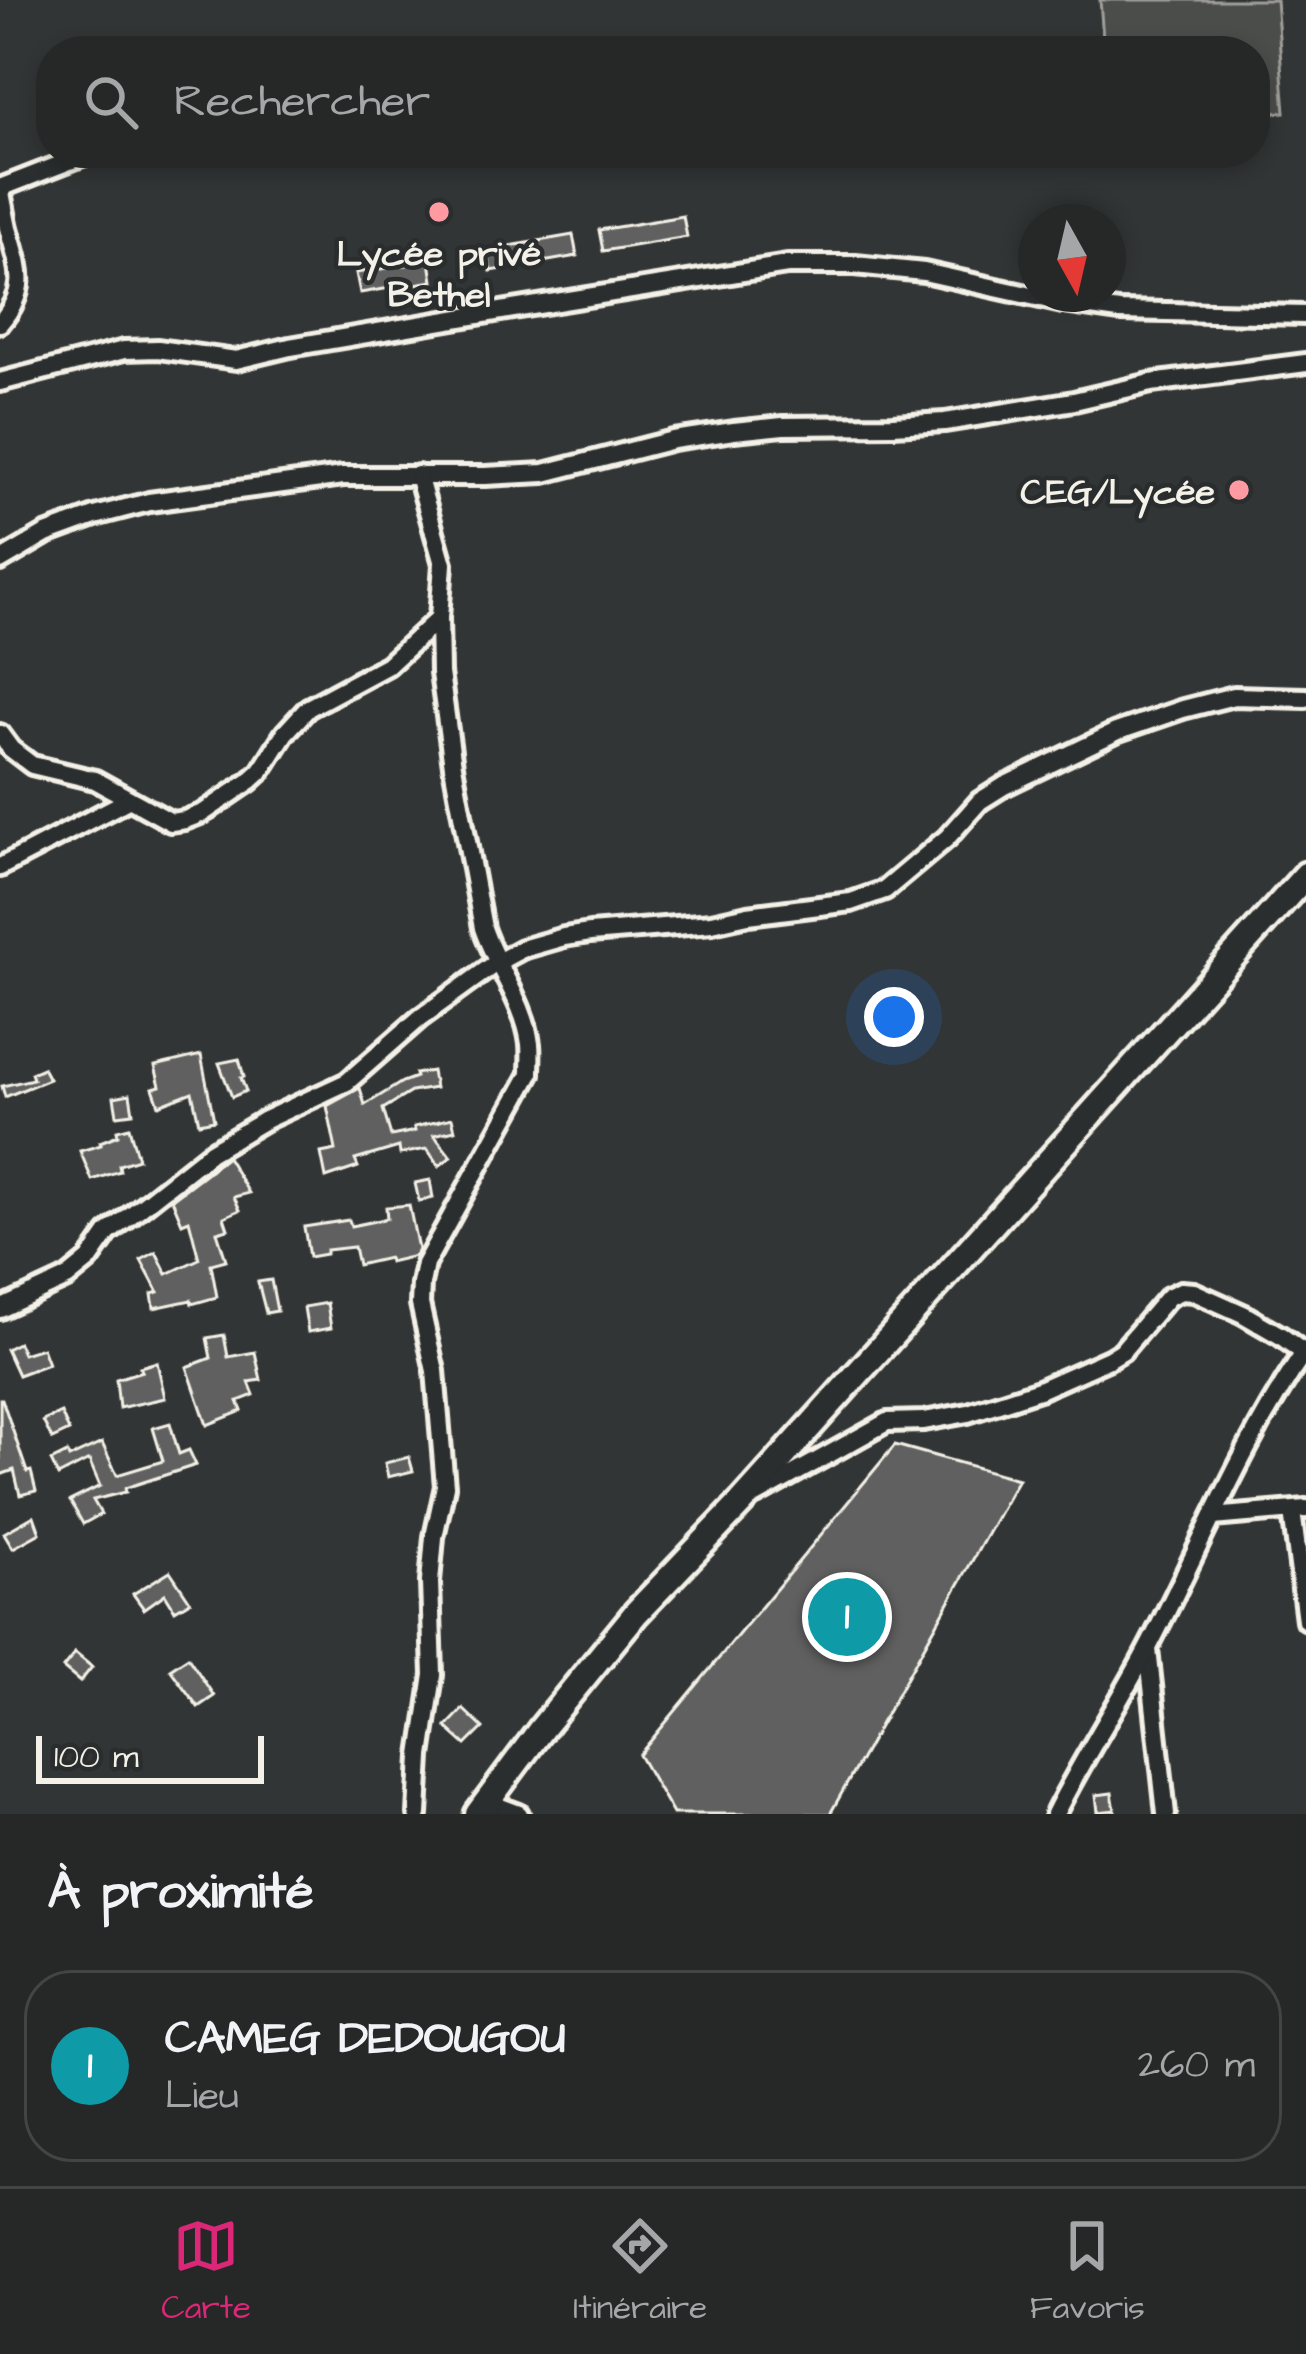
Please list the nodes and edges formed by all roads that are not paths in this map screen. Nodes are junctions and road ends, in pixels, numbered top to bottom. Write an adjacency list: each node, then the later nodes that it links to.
1 (51, 168): 2 (street)
2 (0, 188): 4 (street)
3 (1306, 315): 6 (street)
4 (0, 323)
5 (1306, 363): 7 (street)
6 (0, 382)
7 (418, 475): 8 (street); 9 (street)
8 (0, 561)
9 (439, 618): 12 (street); 15 (street)
10 (1306, 698): 15 (street)
11 (0, 734): 12 (street)
12 (128, 800): 13 (street)
13 (0, 867)
14 (1306, 875): 18 (main road)
15 (496, 963): 16 (street); 24 (street)
16 (0, 1309)
17 (1305, 1352): 18 (street); 20 (street)
18 (742, 1502): 23 (main road)
19 (1299, 1510): 20 (street); 21 (street)
20 (1213, 1517): 22 (street)
21 (1306, 1620)
22 (1148, 1648): 26 (street); 27 (street)
23 (483, 1808): 25 (street)
24 (418, 1814)
25 (519, 1814)
26 (1055, 1814)
27 (1166, 1814)

